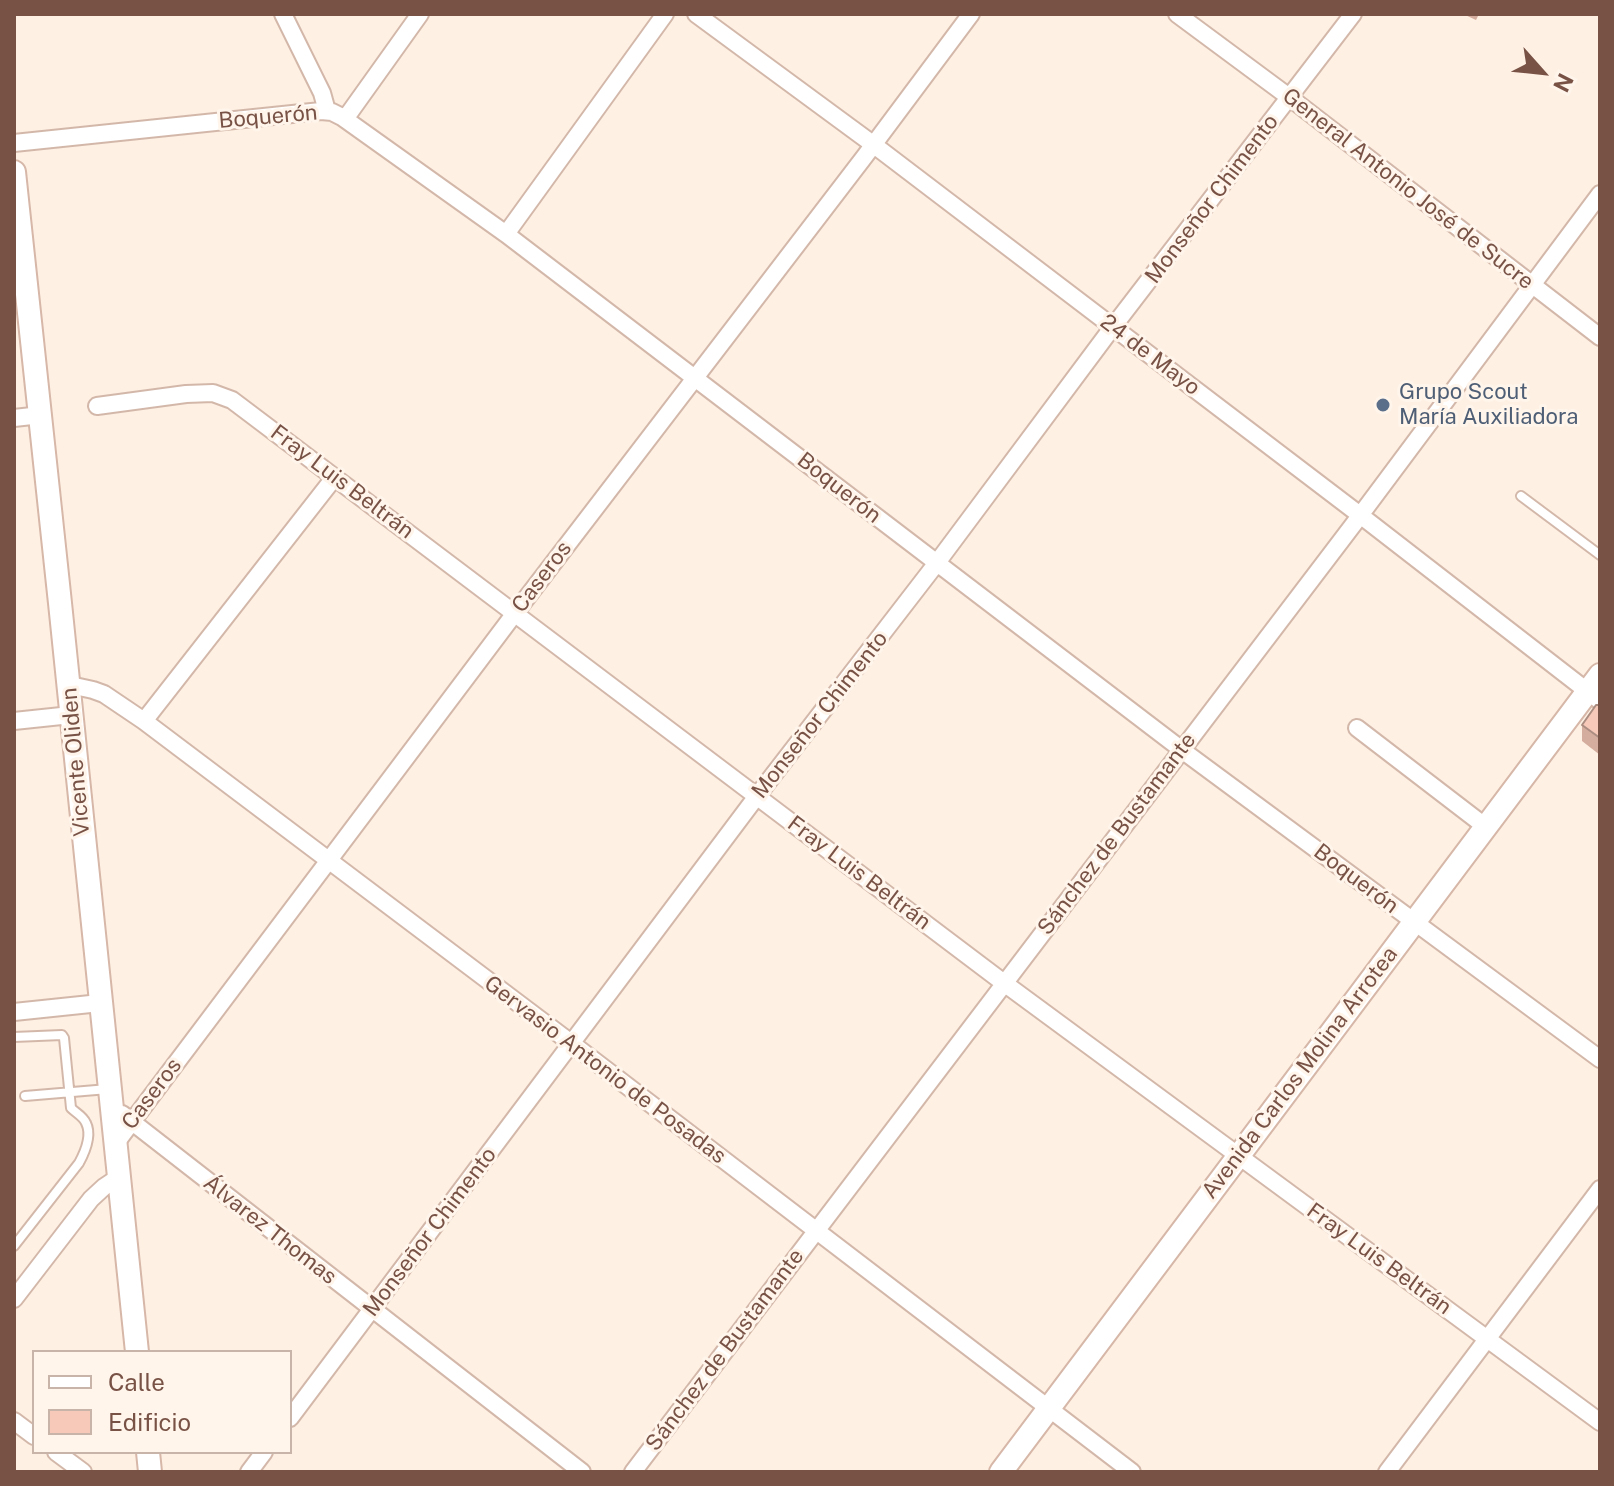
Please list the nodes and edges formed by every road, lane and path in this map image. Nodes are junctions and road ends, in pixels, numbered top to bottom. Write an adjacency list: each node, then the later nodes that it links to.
1 (283, 14): 9 (street)
2 (420, 14): 10 (street)
3 (665, 14): 15 (street)
4 (696, 14): 12 (street, 24 de Mayo)
5 (971, 14): 12 (street, Caseros)
6 (1177, 14): 8 (street, General Antonio José de Sucre)
7 (1353, 14): 8 (street, Monseñor Chimento)
8 (1289, 97): 16 (street, General Antonio José de Sucre); 17 (street, Monseñor Chimento)
9 (327, 111): 10 (street, Boquerón); 11 (street, Boquerón)
10 (345, 119): 15 (street, Boquerón)
11 (14, 143)
12 (874, 145): 17 (street, 24 de Mayo); 19 (street, Caseros)
13 (14, 172): 21 (street, Vicente Oliden)
14 (1600, 194): 16 (street, Sánchez de Bustamante)
15 (506, 234): 19 (street, Boquerón)
16 (1533, 285): 18 (street, General Antonio José de Sucre); 25 (street, Sánchez de Bustamante)
17 (1113, 327): 25 (street, 24 de Mayo); 27 (street, Monseñor Chimento)
18 (1600, 337)
19 (694, 377): 27 (street, Boquerón); 28 (street, Caseros)
20 (97, 406): 23 (street, Fray Luis Beltrán)
21 (41, 415): 22 (street); 29 (street, Vicente Oliden)
22 (14, 418)
23 (334, 478): 28 (street, Fray Luis Beltrán); 33 (street)
24 (1521, 496): 26 (lane)
25 (1360, 515): 30 (street, 24 de Mayo); 35 (street, Sánchez de Bustamante)
26 (1600, 555)
27 (936, 564): 35 (street, Boquerón); 36 (street, Monseñor Chimento)
28 (515, 613): 36 (street, Fray Luis Beltrán); 38 (street, Caseros)
29 (70, 685): 31 (street, Vicente Oliden); 33 (street, Gervasio Antonio de Posadas)
30 (1596, 689): 37 (street, Avenida Carlos Molina Arrotea)
31 (71, 715): 32 (street); 41 (street, Vicente Oliden)
32 (14, 721)
33 (144, 721): 38 (street, Gervasio Antonio de Posadas)
34 (1357, 728): 37 (street)
35 (1182, 748): 39 (street, Boquerón); 40 (street, Sánchez de Bustamante)
36 (757, 796): 40 (street, Fray Luis Beltrán); 44 (street, Monseñor Chimento)
37 (1486, 827): 39 (street, Avenida Carlos Molina Arrotea)
38 (329, 860): 44 (street, Gervasio Antonio de Posadas); 49 (street, Caseros)
39 (1414, 922): 45 (street, Boquerón); 51 (street, Avenida Carlos Molina Arrotea)
40 (1004, 983): 51 (street, Fray Luis Beltrán); 54 (street, Sánchez de Bustamante)
41 (100, 1003): 42 (street); 48 (street, Vicente Oliden)
42 (14, 1012)
43 (14, 1037): 46 (lane)
44 (571, 1043): 54 (street, Gervasio Antonio de Posadas); 57 (street, Monseñor Chimento)
45 (1600, 1059)
46 (69, 1093): 47 (lane); 48 (lane); 55 (lane)
47 (25, 1096)
48 (110, 1097): 49 (street, Álvarez Thomas); 50 (street, Vicente Oliden)
49 (131, 1121): 50 (street, Caseros); 57 (street, Álvarez Thomas)
50 (116, 1143): 52 (street, Vicente Oliden)
51 (1238, 1157): 58 (street, Fray Luis Beltrán); 60 (street, Avenida Carlos Molina Arrotea)
52 (119, 1177): 56 (street); 59 (street, Vicente Oliden)
53 (1600, 1189): 58 (street)
54 (816, 1230): 60 (street, Gervasio Antonio de Posadas); 70 (street, Sánchez de Bustamante)
55 (14, 1246)
56 (14, 1299)
57 (372, 1310): 61 (street, Monseñor Chimento); 69 (street, Álvarez Thomas)
58 (1488, 1338): 63 (street, Fray Luis Beltrán); 73 (street)
59 (137, 1350)
60 (1049, 1408): 71 (street, Avenida Carlos Molina Arrotea); 72 (street, Gervasio Antonio de Posadas)
61 (292, 1415)
62 (14, 1421): 64 (street)
63 (1600, 1422)
64 (32, 1434)
65 (59, 1454): 67 (street)
66 (262, 1454): 68 (street)
67 (83, 1472)
68 (249, 1472)
69 (582, 1472)
70 (633, 1472)
71 (1001, 1472)
72 (1132, 1472)
73 (1387, 1472)

